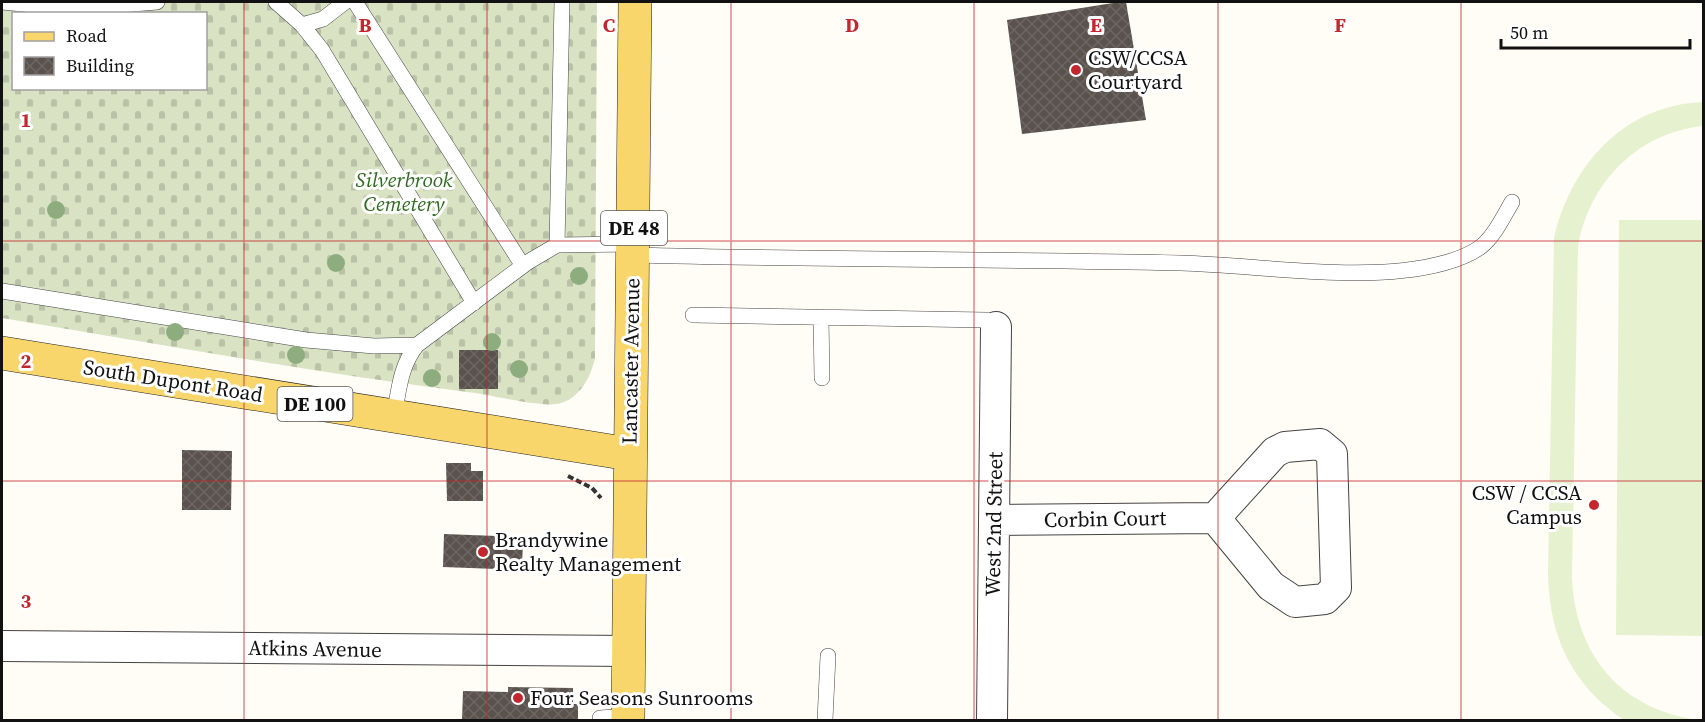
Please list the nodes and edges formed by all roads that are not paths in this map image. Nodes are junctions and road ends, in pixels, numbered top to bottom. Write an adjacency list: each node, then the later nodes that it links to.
1 (3, 2): 2 (lane)
2 (157, 2)
3 (276, 2): 8 (lane)
4 (345, 2): 8 (lane)
5 (355, 2): 12 (lane)
6 (562, 2): 10 (lane)
7 (635, 2): 11 (main road, Lancaster Avenue / DE 48)
8 (302, 25): 14 (lane)
9 (1512, 202): 11 (lane)
10 (557, 245): 11 (lane); 12 (lane)
11 (634, 250): 22 (main road, Lancaster Avenue / DE 48)
12 (523, 266): 14 (lane)
13 (2, 291): 18 (lane)
14 (474, 303): 18 (lane)
15 (693, 315): 16 (lane)
16 (822, 317): 17 (lane); 20 (lane)
17 (996, 327): 24 (street, West 2nd Street)
18 (417, 345): 21 (lane)
19 (2, 353): 21 (main road, South Dupont Road / DE 100)
20 (822, 378)
21 (394, 416): 22 (main road, South Dupont Road / DE 100)
22 (629, 454): 26 (main road, Lancaster Avenue / DE 48)
23 (1215, 518): 23 (street); 24 (street, Corbin Court)
24 (995, 520): 30 (street, West 2nd Street)
25 (2, 646): 26 (street, Atkins Avenue)
26 (629, 651): 28 (main road, Lancaster Avenue / DE 48)
27 (828, 656): 29 (lane)
28 (618, 718)
29 (825, 720)
30 (992, 720)

